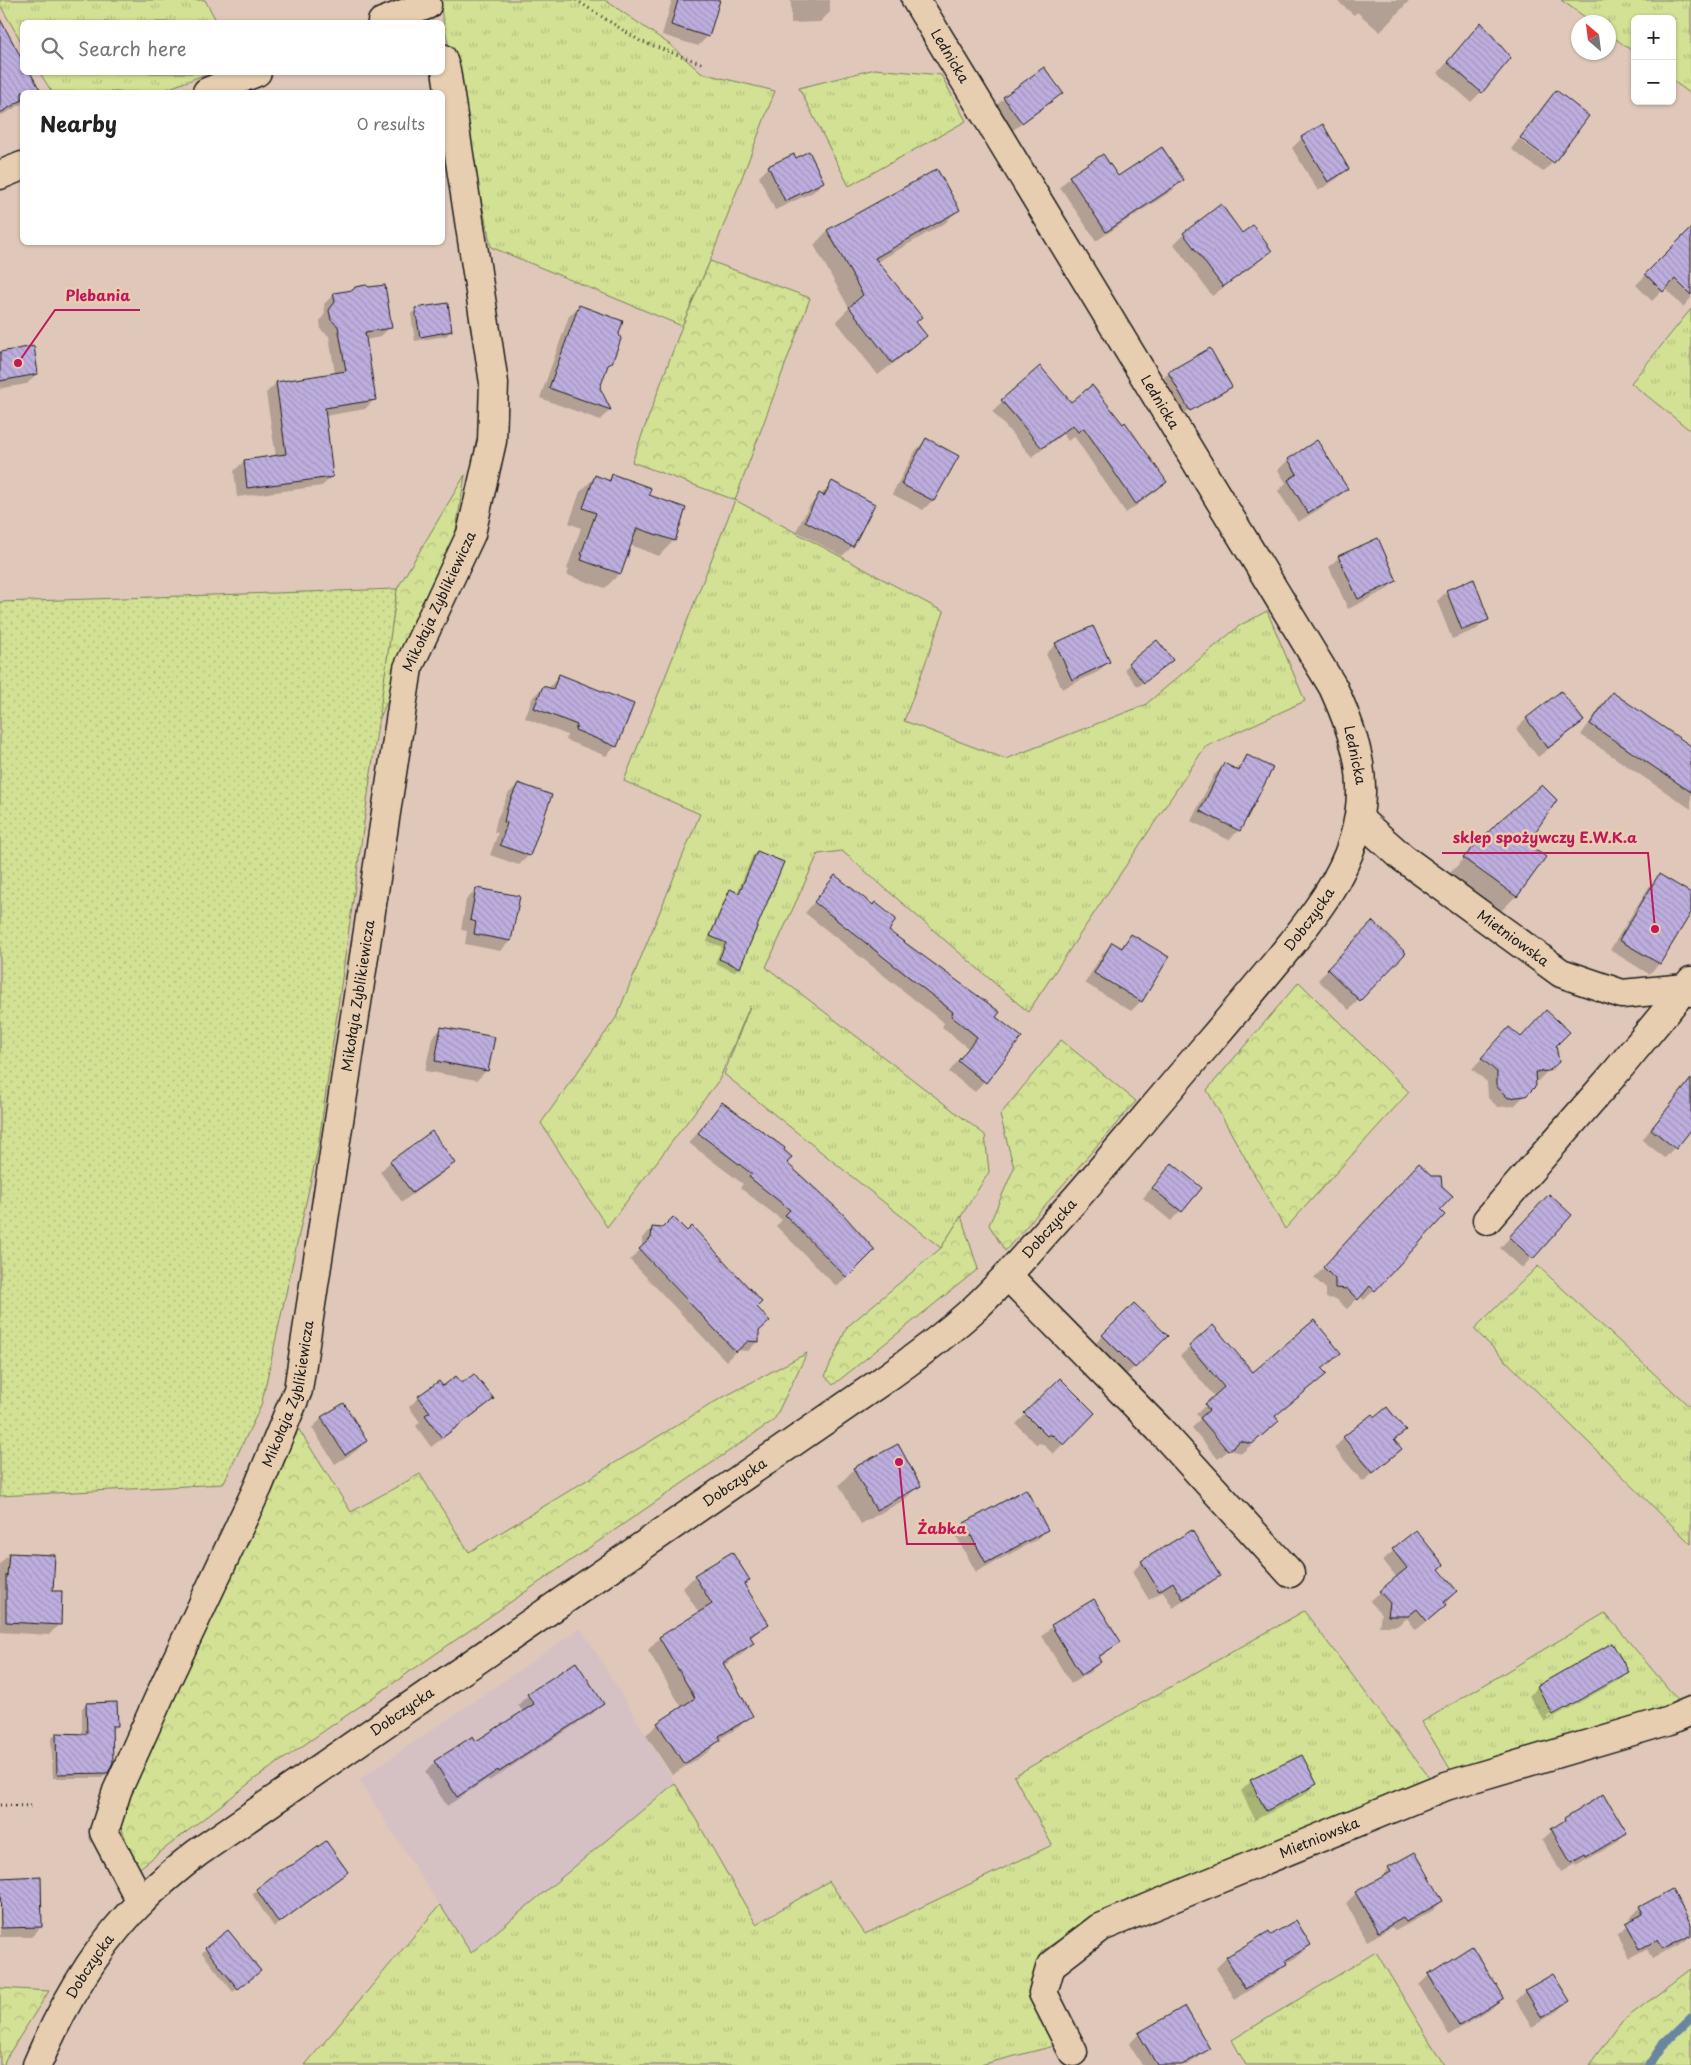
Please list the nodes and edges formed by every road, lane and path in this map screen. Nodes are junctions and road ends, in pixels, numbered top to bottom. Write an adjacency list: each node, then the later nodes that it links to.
1 (576, 0): 5 (path)
2 (916, 0): 11 (street, Lednicka)
3 (428, 9): 4 (street)
4 (389, 20)
5 (703, 64)
6 (445, 67): 19 (street, Mikołaja Zyblikiewicza)
7 (250, 75): 8 (street)
8 (212, 90)
9 (20, 167): 10 (street)
10 (0, 175)
11 (1359, 819): 12 (street, Mietniowska); 14 (street, Dobczycka)
12 (1689, 987): 13 (street)
13 (1487, 1220)
14 (1008, 1276): 15 (street); 19 (street, Dobczycka)
15 (1290, 1574)
16 (1691, 1711): 20 (street, Mietniowska)
17 (0, 1805): 18 (path)
18 (33, 1806)
19 (141, 1902): 21 (street, Dobczycka)
20 (1073, 2052)
21 (37, 2065)

